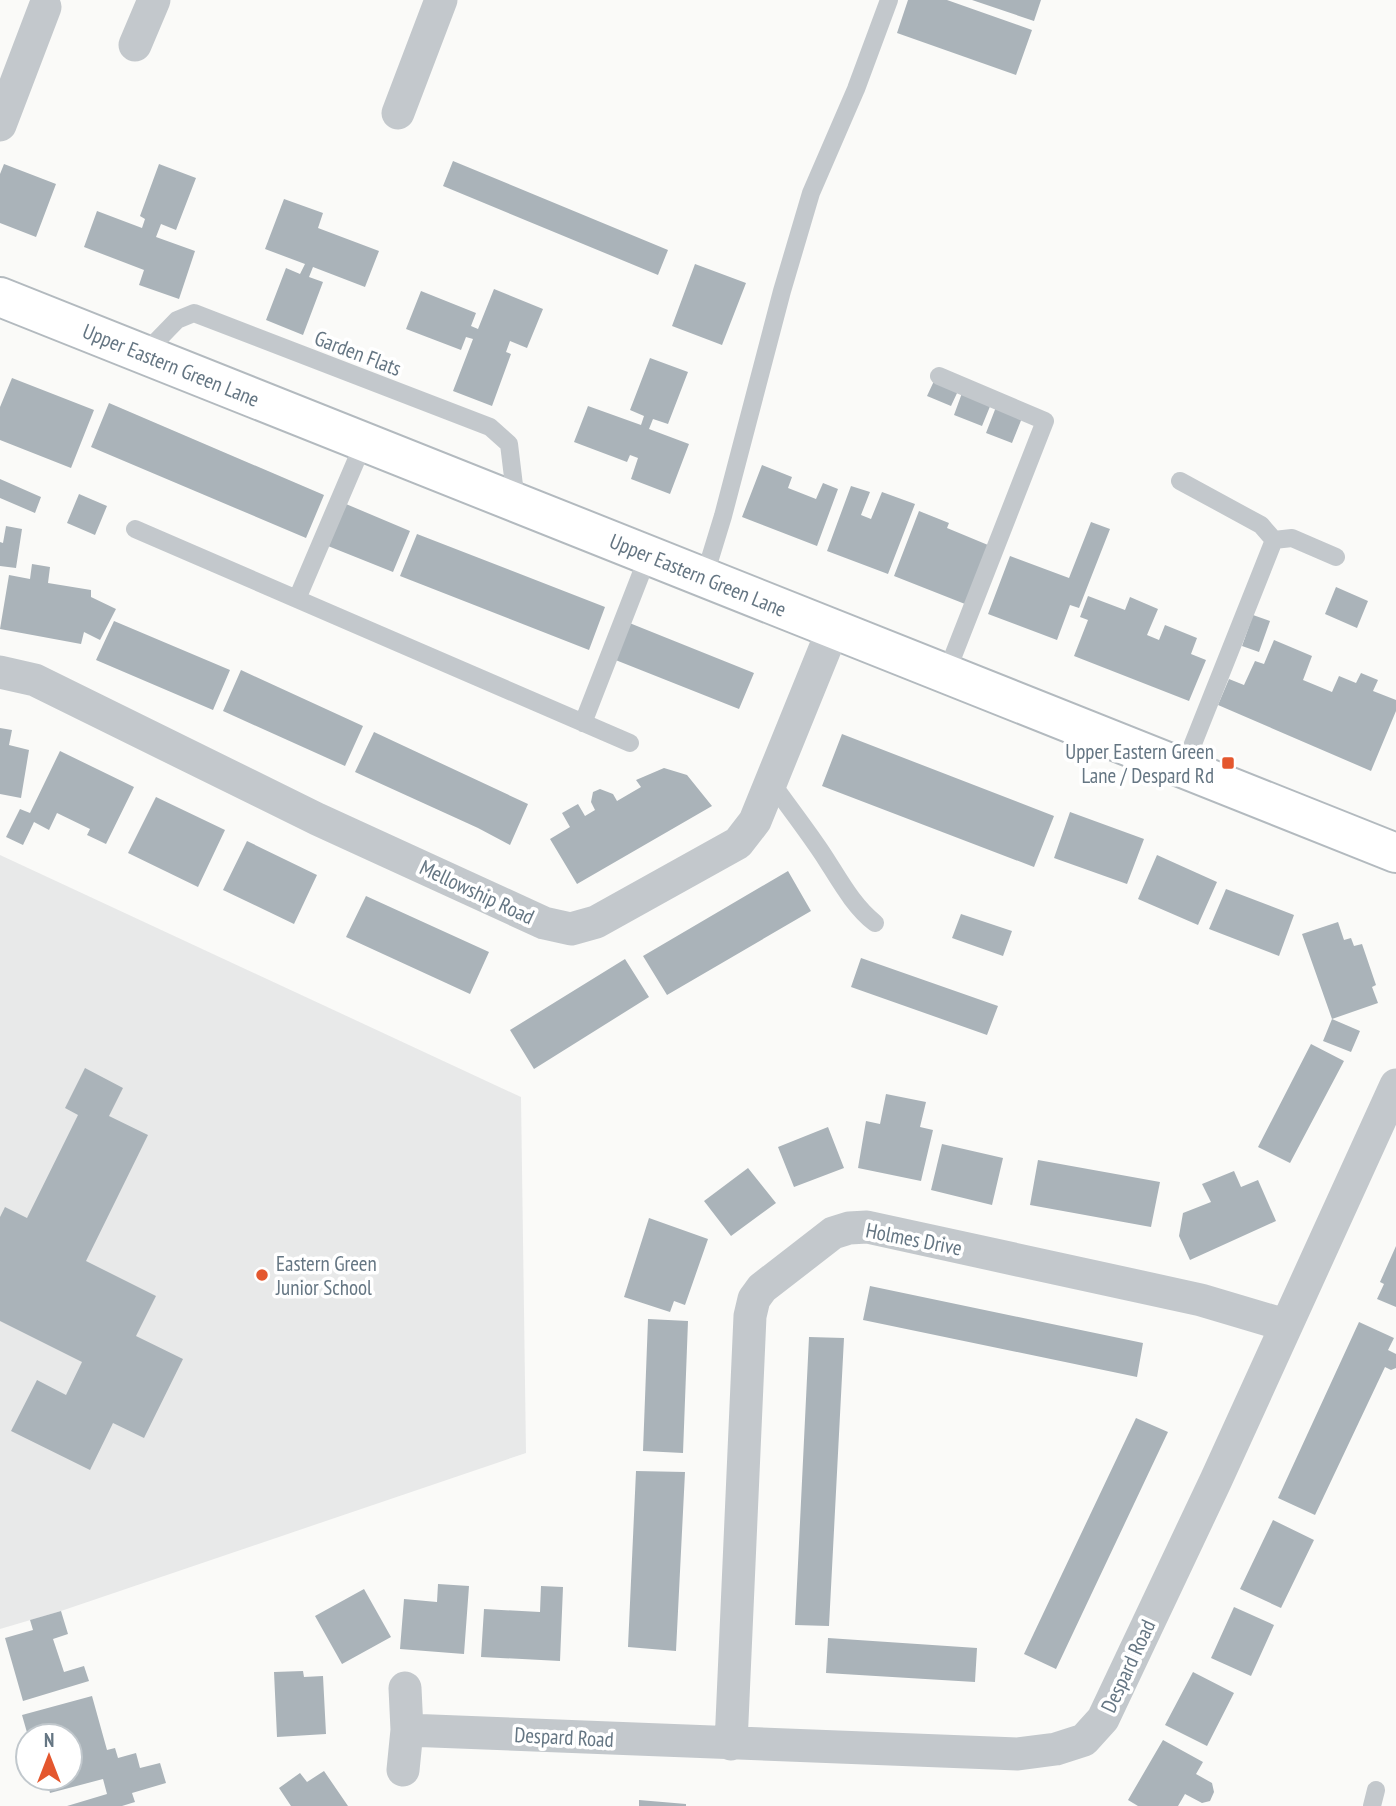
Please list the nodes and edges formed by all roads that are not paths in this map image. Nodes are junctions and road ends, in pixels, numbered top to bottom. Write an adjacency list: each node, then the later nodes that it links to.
1 (154, 0): 5 (street)
2 (441, 0): 6 (street)
3 (889, 0): 18 (lane)
4 (45, 7): 7 (street)
5 (135, 45)
6 (398, 113)
7 (0, 125)
8 (0, 297): 9 (street, Upper Eastern Green Lane)
9 (144, 354): 11 (street, Upper Eastern Green Lane); 13 (lane, Garden Flats)
10 (939, 376): 22 (lane)
11 (364, 442): 13 (street, Upper Eastern Green Lane); 19 (lane)
12 (1180, 481): 15 (lane)
13 (516, 502): 16 (street, Upper Eastern Green Lane)
14 (135, 530): 19 (lane)
15 (1274, 540): 17 (lane); 25 (lane)
16 (648, 556): 18 (street, Upper Eastern Green Lane); 23 (lane)
17 (1336, 557)
18 (704, 578): 20 (street, Upper Eastern Green Lane)
19 (297, 599): 23 (lane)
20 (833, 629): 22 (street, Upper Eastern Green Lane); 26 (street, Mellowship Road)
21 (0, 672): 26 (street, Mellowship Road)
22 (946, 674): 25 (street, Upper Eastern Green Lane)
23 (583, 723): 24 (lane)
24 (630, 743)
25 (1183, 769): 27 (street, Upper Eastern Green Lane)
26 (771, 782): 28 (lane)
27 (1396, 853)
28 (875, 923)
29 (1396, 1085): 30 (street, Despard Road)
30 (1285, 1325): 33 (street, Despard Road); 33 (street, Holmes Drive)
31 (405, 1688): 32 (street)
32 (407, 1730): 33 (street, Despard Road); 34 (street)
33 (731, 1744)
34 (403, 1770)

